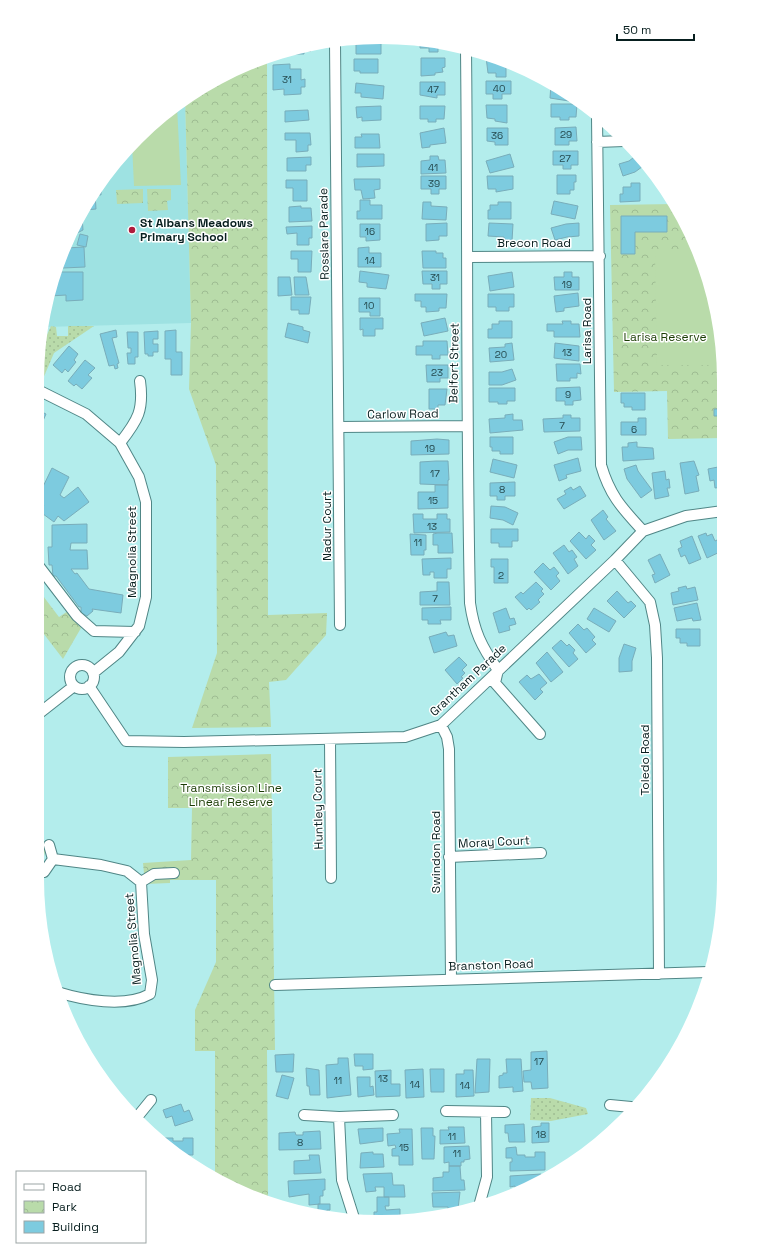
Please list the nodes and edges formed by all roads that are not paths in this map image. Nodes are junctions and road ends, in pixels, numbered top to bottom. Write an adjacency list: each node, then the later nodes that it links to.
1 (335, 47): 11 (street, Rosslare Parade)
2 (466, 55): 7 (street, Belfort Street)
3 (597, 124): 5 (street, Larisa Road)
4 (616, 141): 5 (street)
5 (597, 142): 6 (street, Larisa Road)
6 (600, 256): 7 (street, Brecon Road); 14 (street, Larisa Road)
7 (468, 257): 10 (street, Belfort Street)
8 (140, 381): 12 (street)
9 (44, 393): 12 (street, Magnolia Street)
10 (466, 426): 11 (street, Carlow Road); 19 (street, Belfort Street)
11 (339, 427): 17 (street, Nadur Court)
12 (120, 442): 18 (street, Magnolia Street)
13 (717, 512): 14 (street, Grantham Parade)
14 (643, 531): 15 (street, Grantham Parade)
15 (615, 560): 19 (street, Grantham Parade); 36 (street, Toledo Road)
16 (44, 573): 18 (street)
17 (340, 625)
18 (135, 632): 20 (street, Magnolia Street)
19 (498, 670): 24 (street, Grantham Parade); 25 (street)
20 (93, 673): 21 (street); 22 (street)
21 (74, 686): 22 (street); 23 (street)
22 (89, 686): 26 (street, Grantham Parade)
23 (44, 710)
24 (441, 725): 26 (street, Grantham Parade); 29 (street, Swindon Road)
25 (540, 734)
26 (330, 740): 33 (street, Huntley Court)
27 (49, 845): 30 (street)
28 (541, 853): 29 (street, Moray Court)
29 (448, 858): 37 (street, Swindon Road)
30 (53, 859): 31 (street); 34 (street)
31 (44, 872)
32 (174, 872): 34 (street)
33 (332, 878)
34 (141, 882): 39 (street, Magnolia Street)
35 (704, 972): 36 (street, Branston Road)
36 (659, 974): 37 (street, Branston Road)
37 (451, 980): 38 (street, Branston Road)
38 (275, 984)
39 (65, 994)
40 (151, 1100): 46 (street)
41 (610, 1105): 42 (street)
42 (627, 1107)
43 (446, 1110): 44 (street)
44 (486, 1112): 45 (street); 50 (street)
45 (505, 1112)
46 (140, 1113)
47 (304, 1115): 49 (street)
48 (393, 1115): 49 (street)
49 (339, 1117): 51 (street)
50 (480, 1200)
51 (353, 1213)

